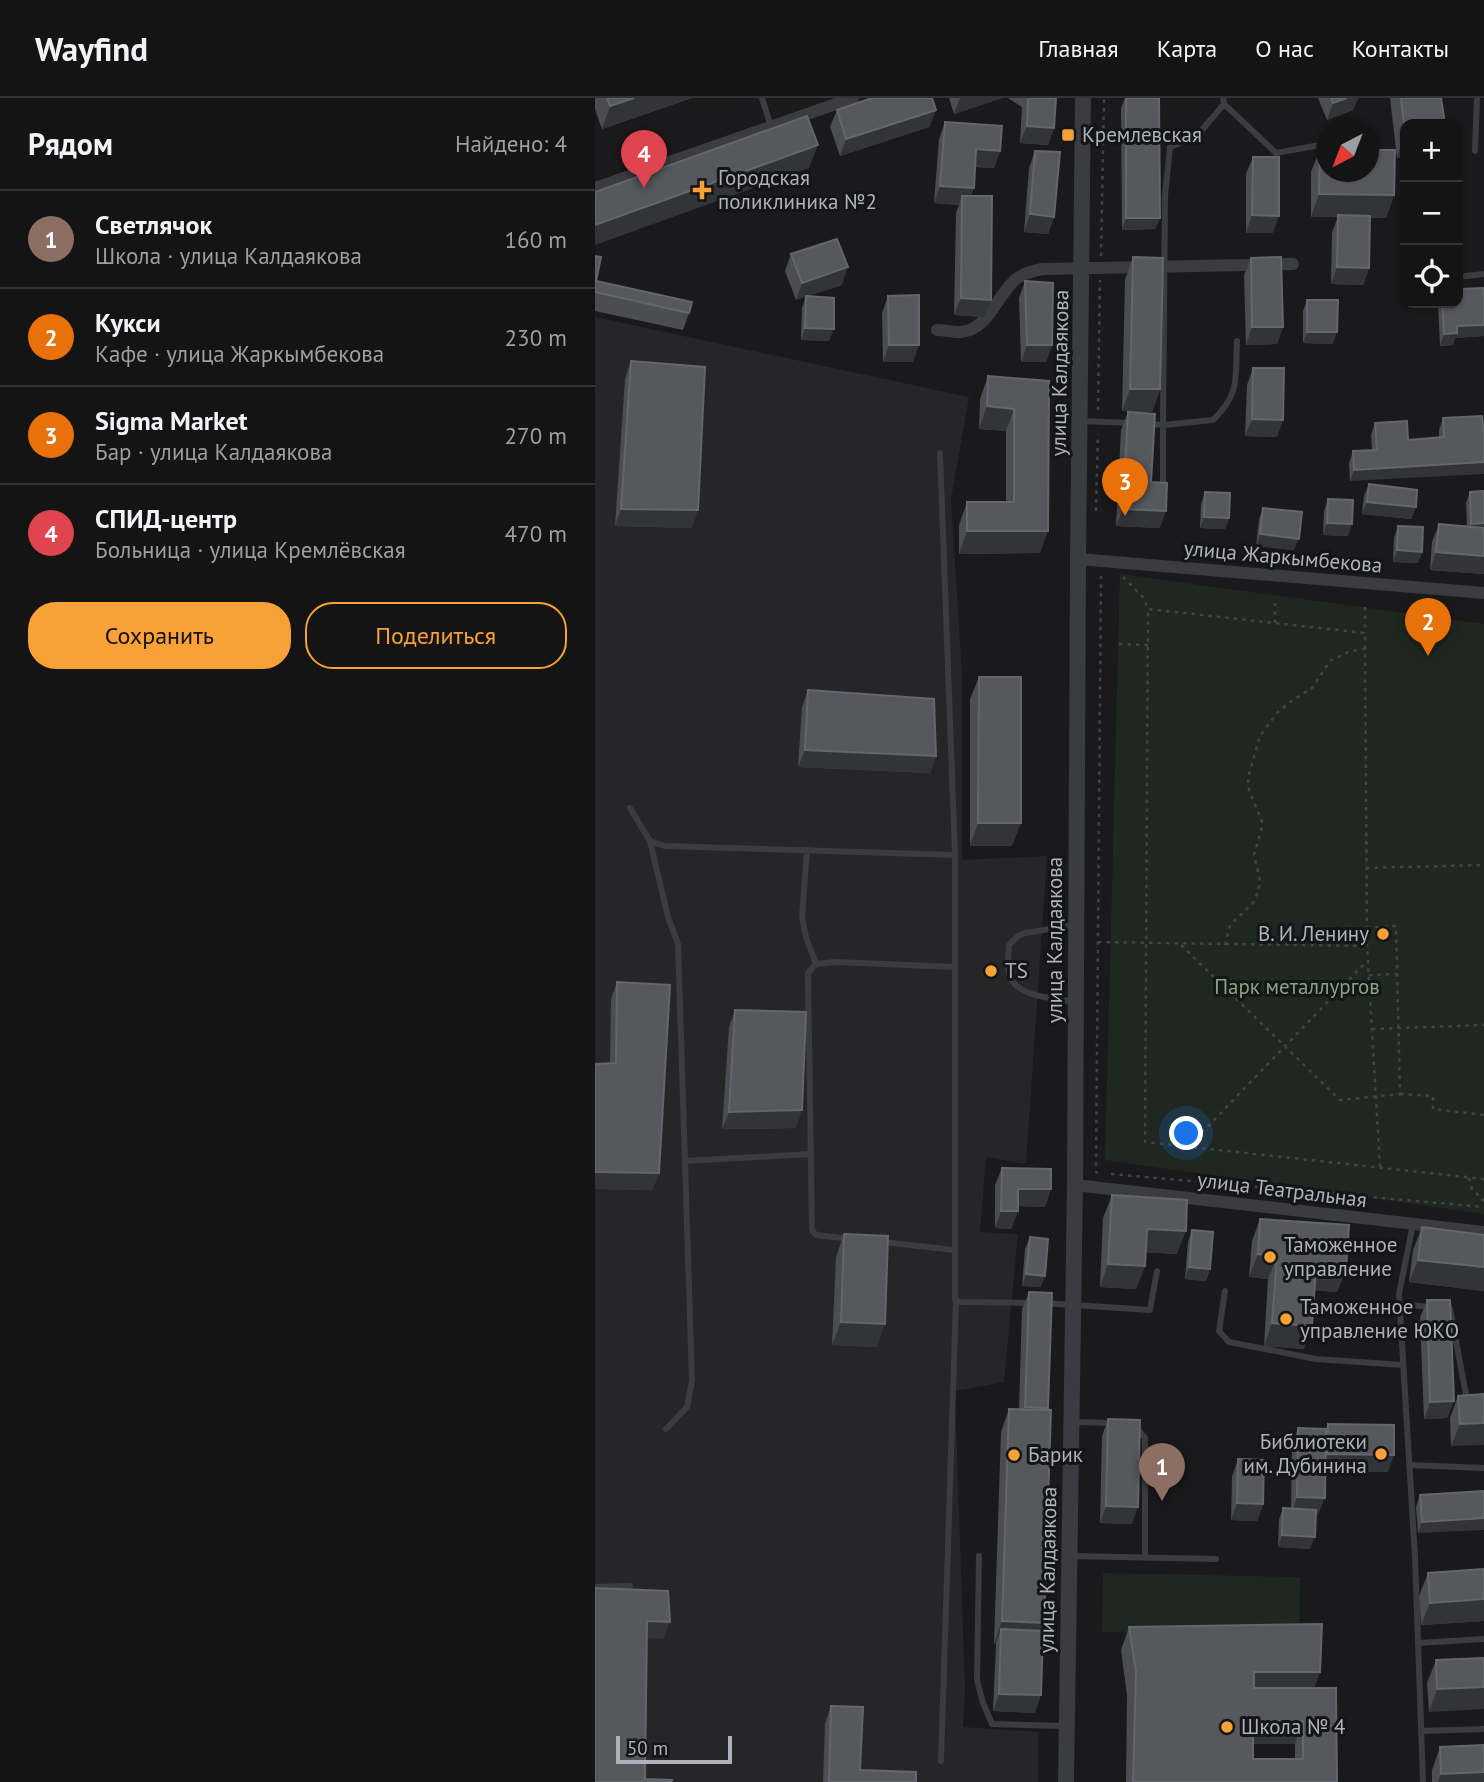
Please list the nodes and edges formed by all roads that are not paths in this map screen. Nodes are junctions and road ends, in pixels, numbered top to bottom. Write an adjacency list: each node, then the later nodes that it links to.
1 (762, 98): 6 (lane)
2 (853, 98): 6 (street)
3 (1083, 98): 12 (street, улица Калдаякова)
4 (1477, 98): 8 (lane)
5 (1223, 101): 7 (lane); 11 (lane)
6 (771, 127): 9 (street)
7 (1316, 146)
8 (1475, 151)
9 (595, 188)
10 (1293, 264): 11 (street)
11 (1165, 267): 12 (street); 18 (lane)
12 (1082, 268): 15 (street); 17 (street, улица Калдаякова)
13 (1484, 274): 14 (lane)
14 (1463, 276)
15 (937, 330)
16 (1237, 341): 18 (lane)
17 (1080, 421): 18 (lane); 21 (street, улица Калдаякова)
18 (1163, 425): 20 (lane)
19 (940, 453): 26 (lane)
20 (1163, 490)
21 (1078, 559): 22 (street, улица Жаркымбекова); 27 (street, улица Калдаякова)
22 (1484, 593)
23 (630, 808): 24 (lane)
24 (650, 841): 25 (lane); 32 (lane)
25 (807, 850): 26 (lane); 28 (lane)
26 (955, 855): 29 (lane)
27 (1076, 925): 30 (street, улица Калдаякова); 30 (lane)
28 (816, 964): 29 (lane); 31 (lane)
29 (955, 967): 38 (lane)
30 (1076, 1003): 33 (street, улица Калдаякова)
31 (811, 1154): 32 (lane); 36 (lane)
32 (685, 1161): 49 (lane)
33 (1075, 1185): 34 (street, улица Театральная); 42 (street, улица Калдаякова)
34 (1413, 1224): 35 (street, улица Театральная); 43 (lane)
35 (1484, 1232)
36 (858, 1239)
37 (871, 1241): 38 (lane)
38 (954, 1250): 41 (lane)
39 (1157, 1271): 42 (lane)
40 (1225, 1291): 44 (lane)
41 (956, 1300): 42 (lane); 63 (lane)
42 (1073, 1304): 46 (street, улица Калдаякова)
43 (1399, 1304): 44 (lane); 45 (lane)
44 (1403, 1365): 50 (lane)
45 (1474, 1400)
46 (1071, 1422): 47 (lane); 53 (street, улица Калдаякова)
47 (1120, 1423)
48 (1132, 1423): 54 (lane)
49 (666, 1429)
50 (1409, 1465): 51 (lane); 59 (lane)
51 (1484, 1468)
52 (979, 1556): 60 (lane)
53 (1069, 1556): 54 (lane); 60 (street, улица Калдаякова)
54 (1145, 1558): 55 (lane)
55 (1216, 1559)
56 (630, 1586): 57 (lane)
57 (595, 1587)
58 (1484, 1639): 59 (lane)
59 (1418, 1643): 62 (lane)
60 (1066, 1726): 64 (street, улица Калдаякова)
61 (1484, 1729): 62 (lane)
62 (1421, 1731): 65 (lane)
63 (941, 1761)
64 (1066, 1782)
65 (1423, 1782)

